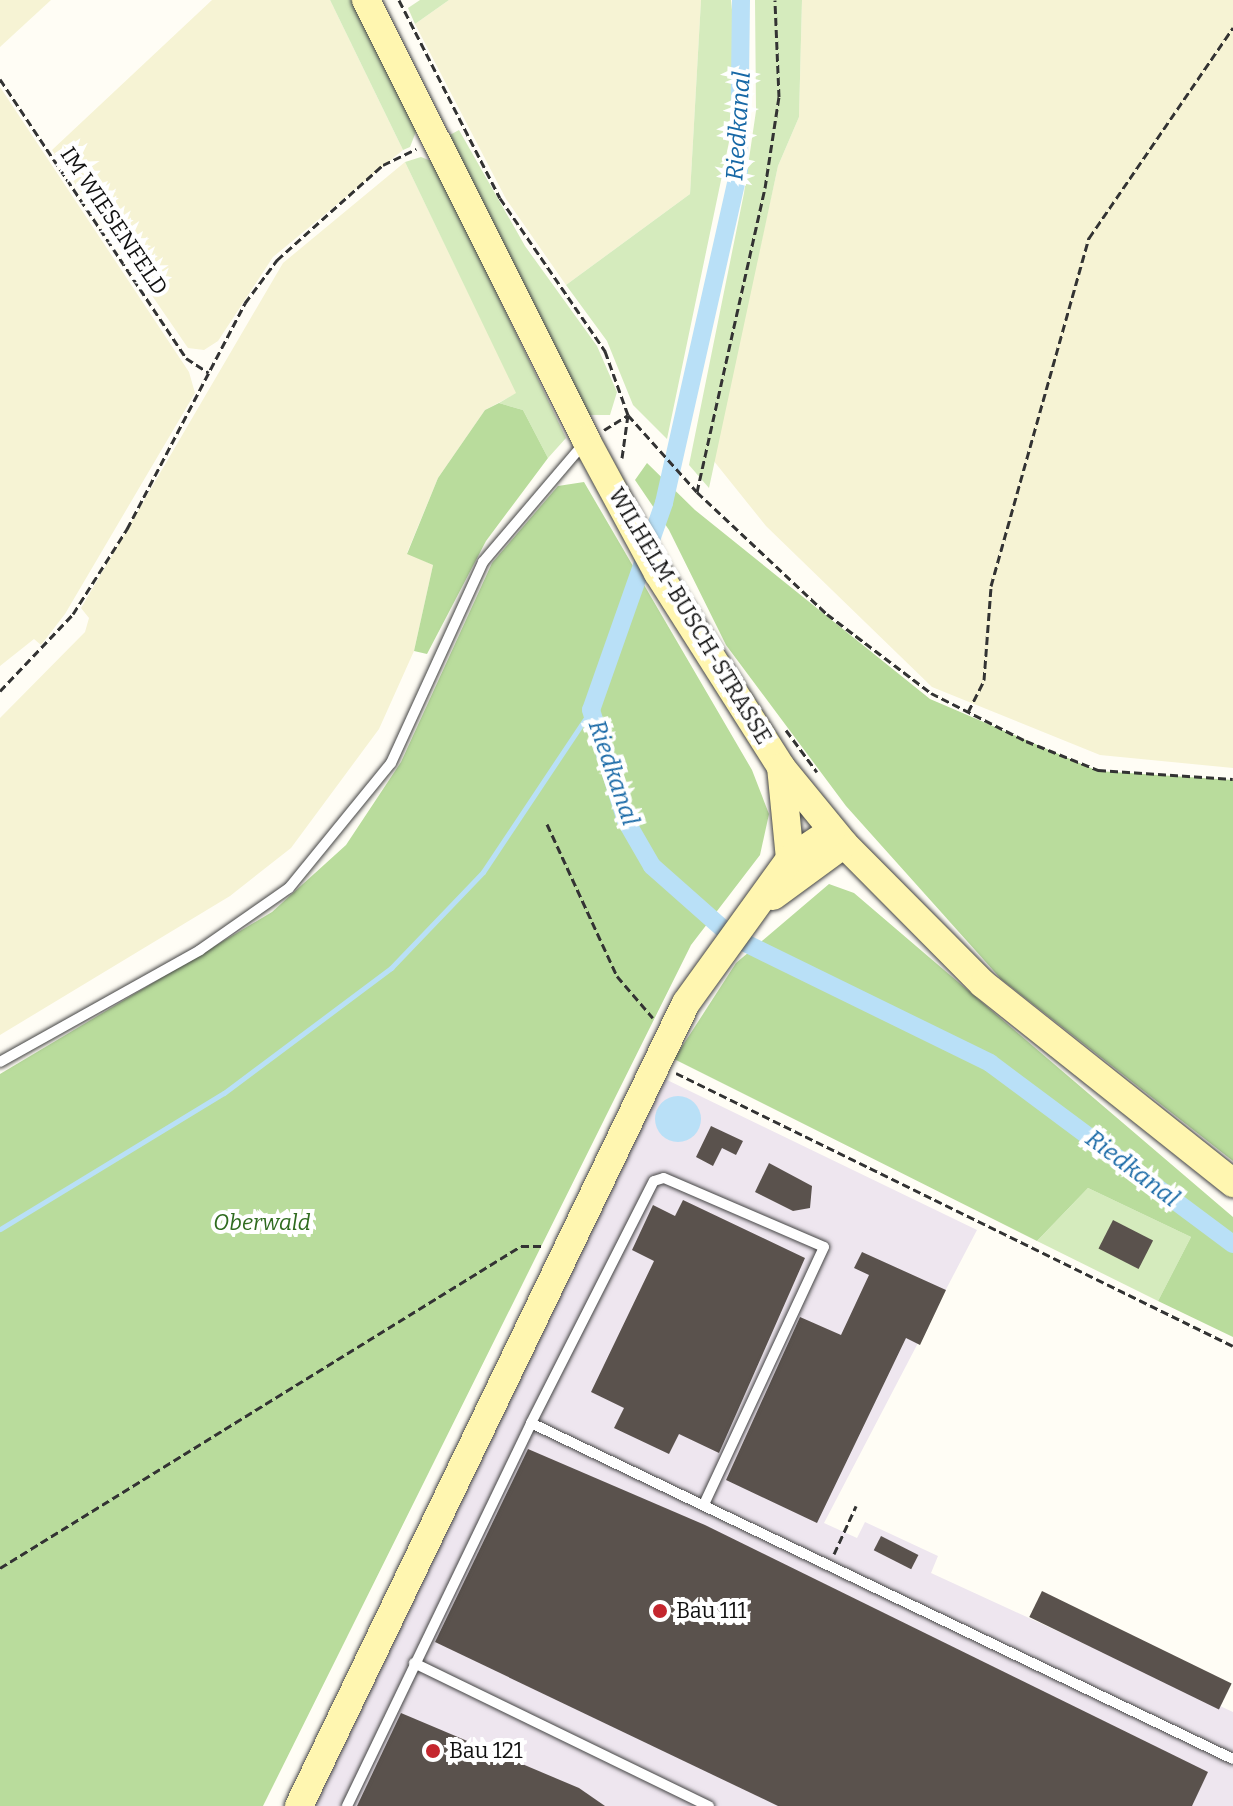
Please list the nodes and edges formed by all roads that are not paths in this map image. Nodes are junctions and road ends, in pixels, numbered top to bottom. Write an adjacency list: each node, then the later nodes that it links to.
1 (366, 0): 2 (main road, WILHELM-BUSCH-STRASSE)
2 (586, 440): 3 (main road, WILHELM-BUSCH-STRASSE); 7 (lane)
3 (781, 767): 4 (main road, WILHELM-BUSCH-STRASSE); 5 (main road)
4 (838, 838): 5 (main road); 6 (main road); 8 (main road, WILHELM-BUSCH-STRASSE)
5 (790, 859): 6 (main road)
6 (753, 911): 13 (main road)
7 (0, 1062)
8 (1233, 1183)
9 (531, 1423): 10 (lane); 10 (lane); 11 (lane)
10 (704, 1504): 12 (lane)
11 (414, 1663): 14 (lane); 15 (lane)
12 (1233, 1759)
13 (299, 1806)
14 (347, 1806)
15 (709, 1806)

